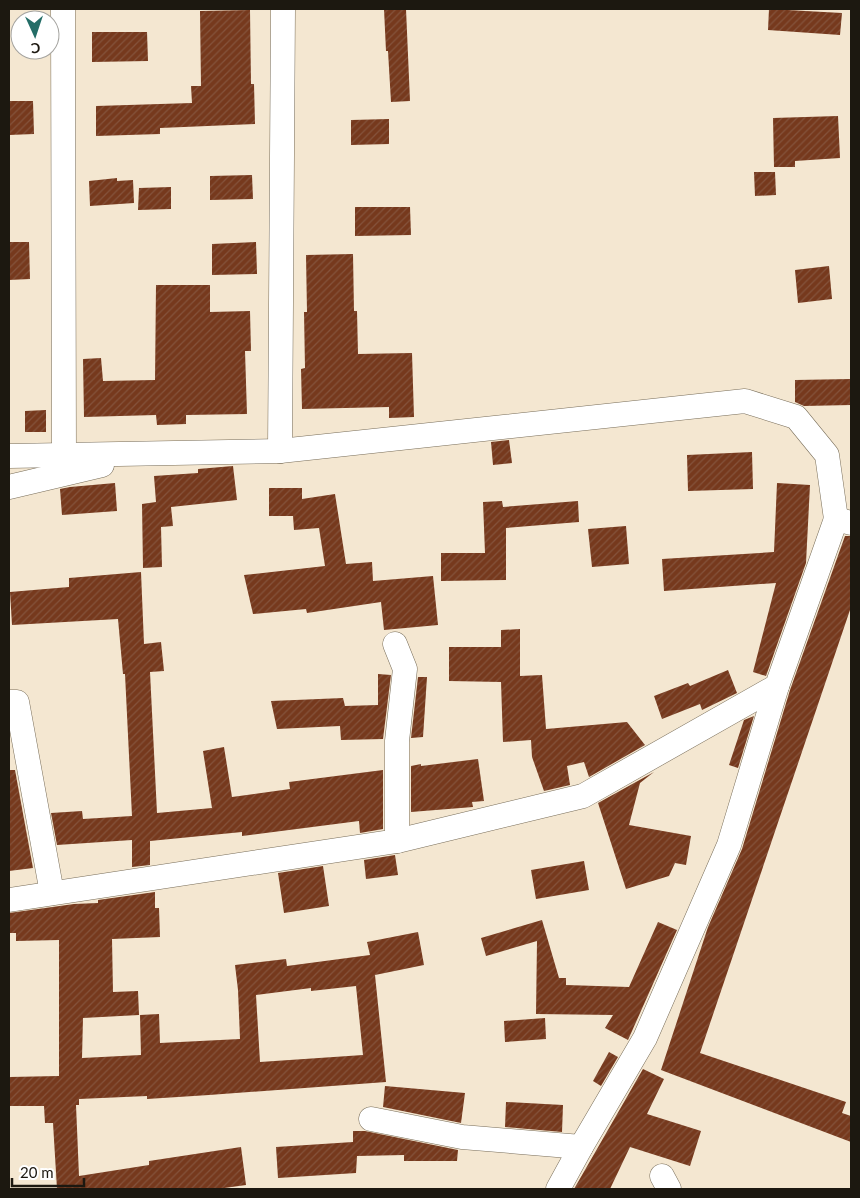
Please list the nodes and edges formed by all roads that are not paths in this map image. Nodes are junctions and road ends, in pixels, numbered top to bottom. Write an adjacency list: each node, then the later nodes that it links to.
1 (63, 9): 6 (street)
2 (283, 9): 3 (street)
3 (280, 452): 4 (street); 8 (street)
4 (149, 454): 6 (street); 7 (street)
5 (9, 456): 6 (street)
6 (64, 456)
7 (9, 487)
8 (844, 521): 10 (street)
9 (395, 644): 12 (street)
10 (778, 686): 12 (street); 16 (street)
11 (9, 702): 13 (street)
12 (397, 841): 13 (street)
13 (52, 893): 14 (street)
14 (9, 900)
15 (370, 1119): 16 (street)
16 (582, 1147): 17 (street)
17 (558, 1189)

